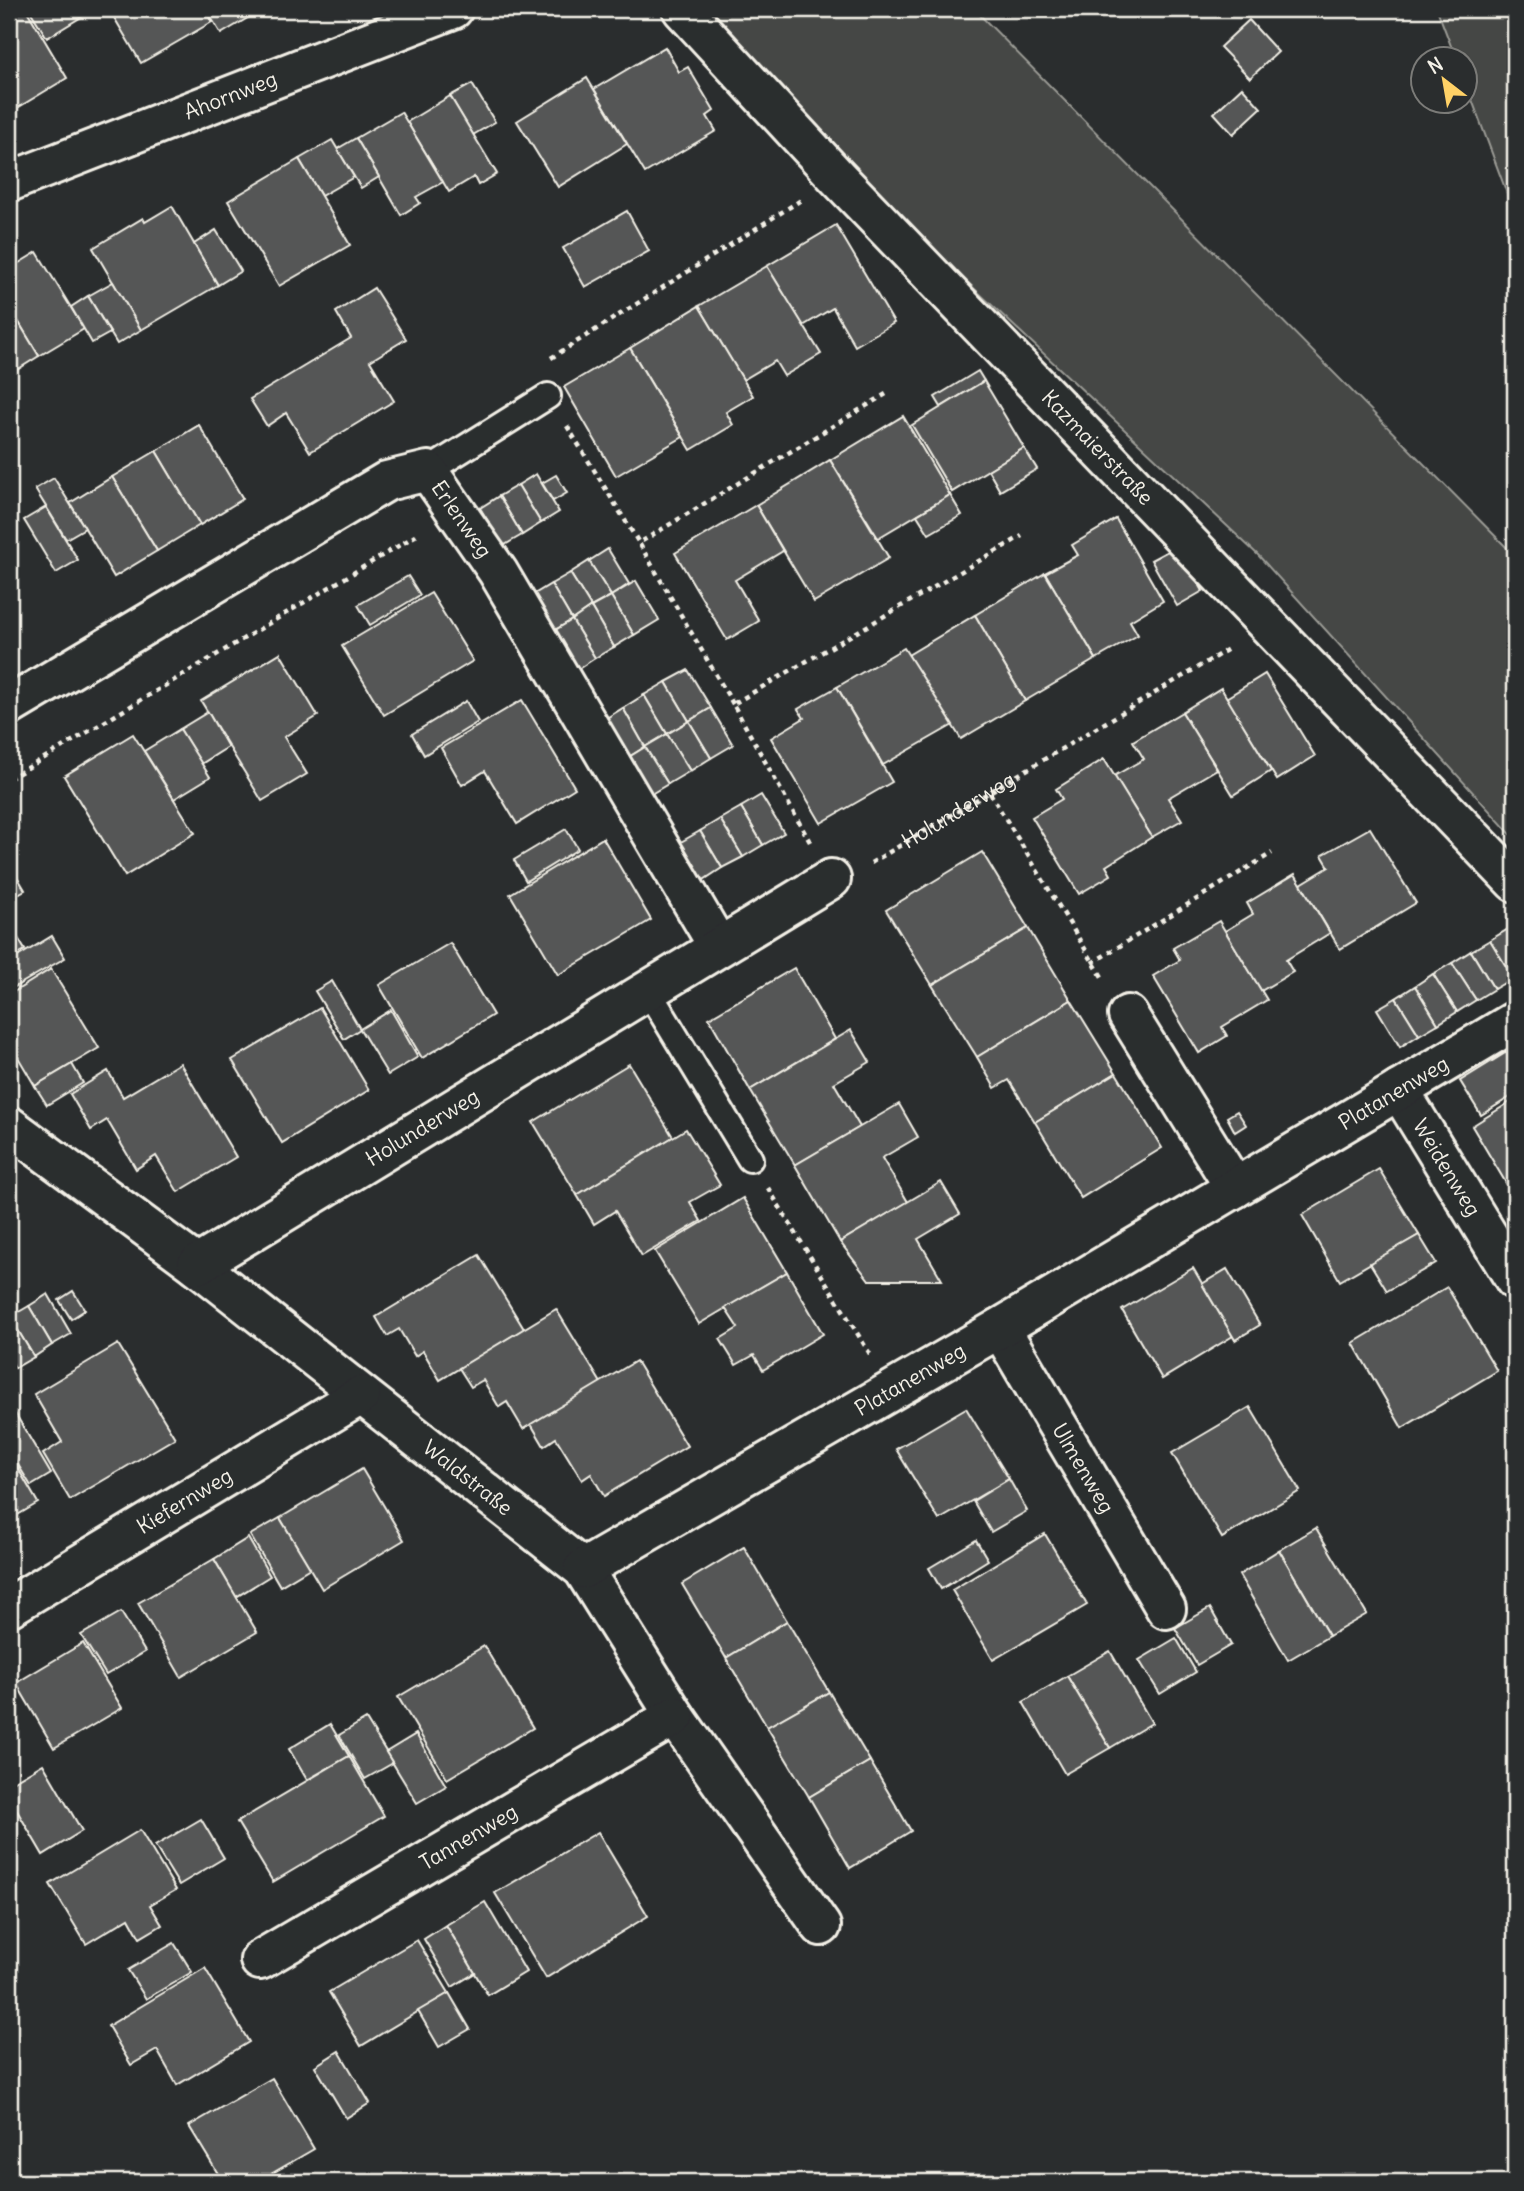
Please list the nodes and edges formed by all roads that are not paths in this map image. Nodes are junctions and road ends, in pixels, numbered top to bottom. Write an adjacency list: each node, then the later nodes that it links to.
1 (453, 9): 3 (street, Ahornweg)
2 (681, 9): 8 (street, Kazmaierstraße)
3 (9, 182)
4 (548, 396): 5 (lane)
5 (428, 471): 6 (street, Erlenweg); 9 (street, Erlenweg)
6 (9, 706)
7 (831, 879): 9 (street, Holunderweg)
8 (1515, 882)
9 (718, 946): 10 (street, Holunderweg)
10 (647, 989): 15 (lane); 17 (street, Holunderweg)
11 (1128, 1015): 16 (street)
12 (1515, 1021): 13 (street, Platanenweg)
13 (1399, 1090): 16 (street, Platanenweg); 18 (street, Weidenweg)
14 (9, 1126): 17 (street, Waldstraße)
15 (750, 1159)
16 (1235, 1188): 19 (street, Platanenweg)
17 (197, 1265): 20 (street, Waldstraße)
18 (1515, 1280)
19 (1000, 1328): 21 (street, Platanenweg); 23 (street, Ulmenweg)
20 (360, 1395): 21 (street, Waldstraße); 22 (street, Kiefernweg)
21 (583, 1569): 24 (street, Waldstraße)
22 (9, 1607)
23 (1166, 1609)
24 (676, 1716): 25 (street, Waldstraße); 26 (street, Tannenweg)
25 (821, 1926)
26 (260, 1960)

